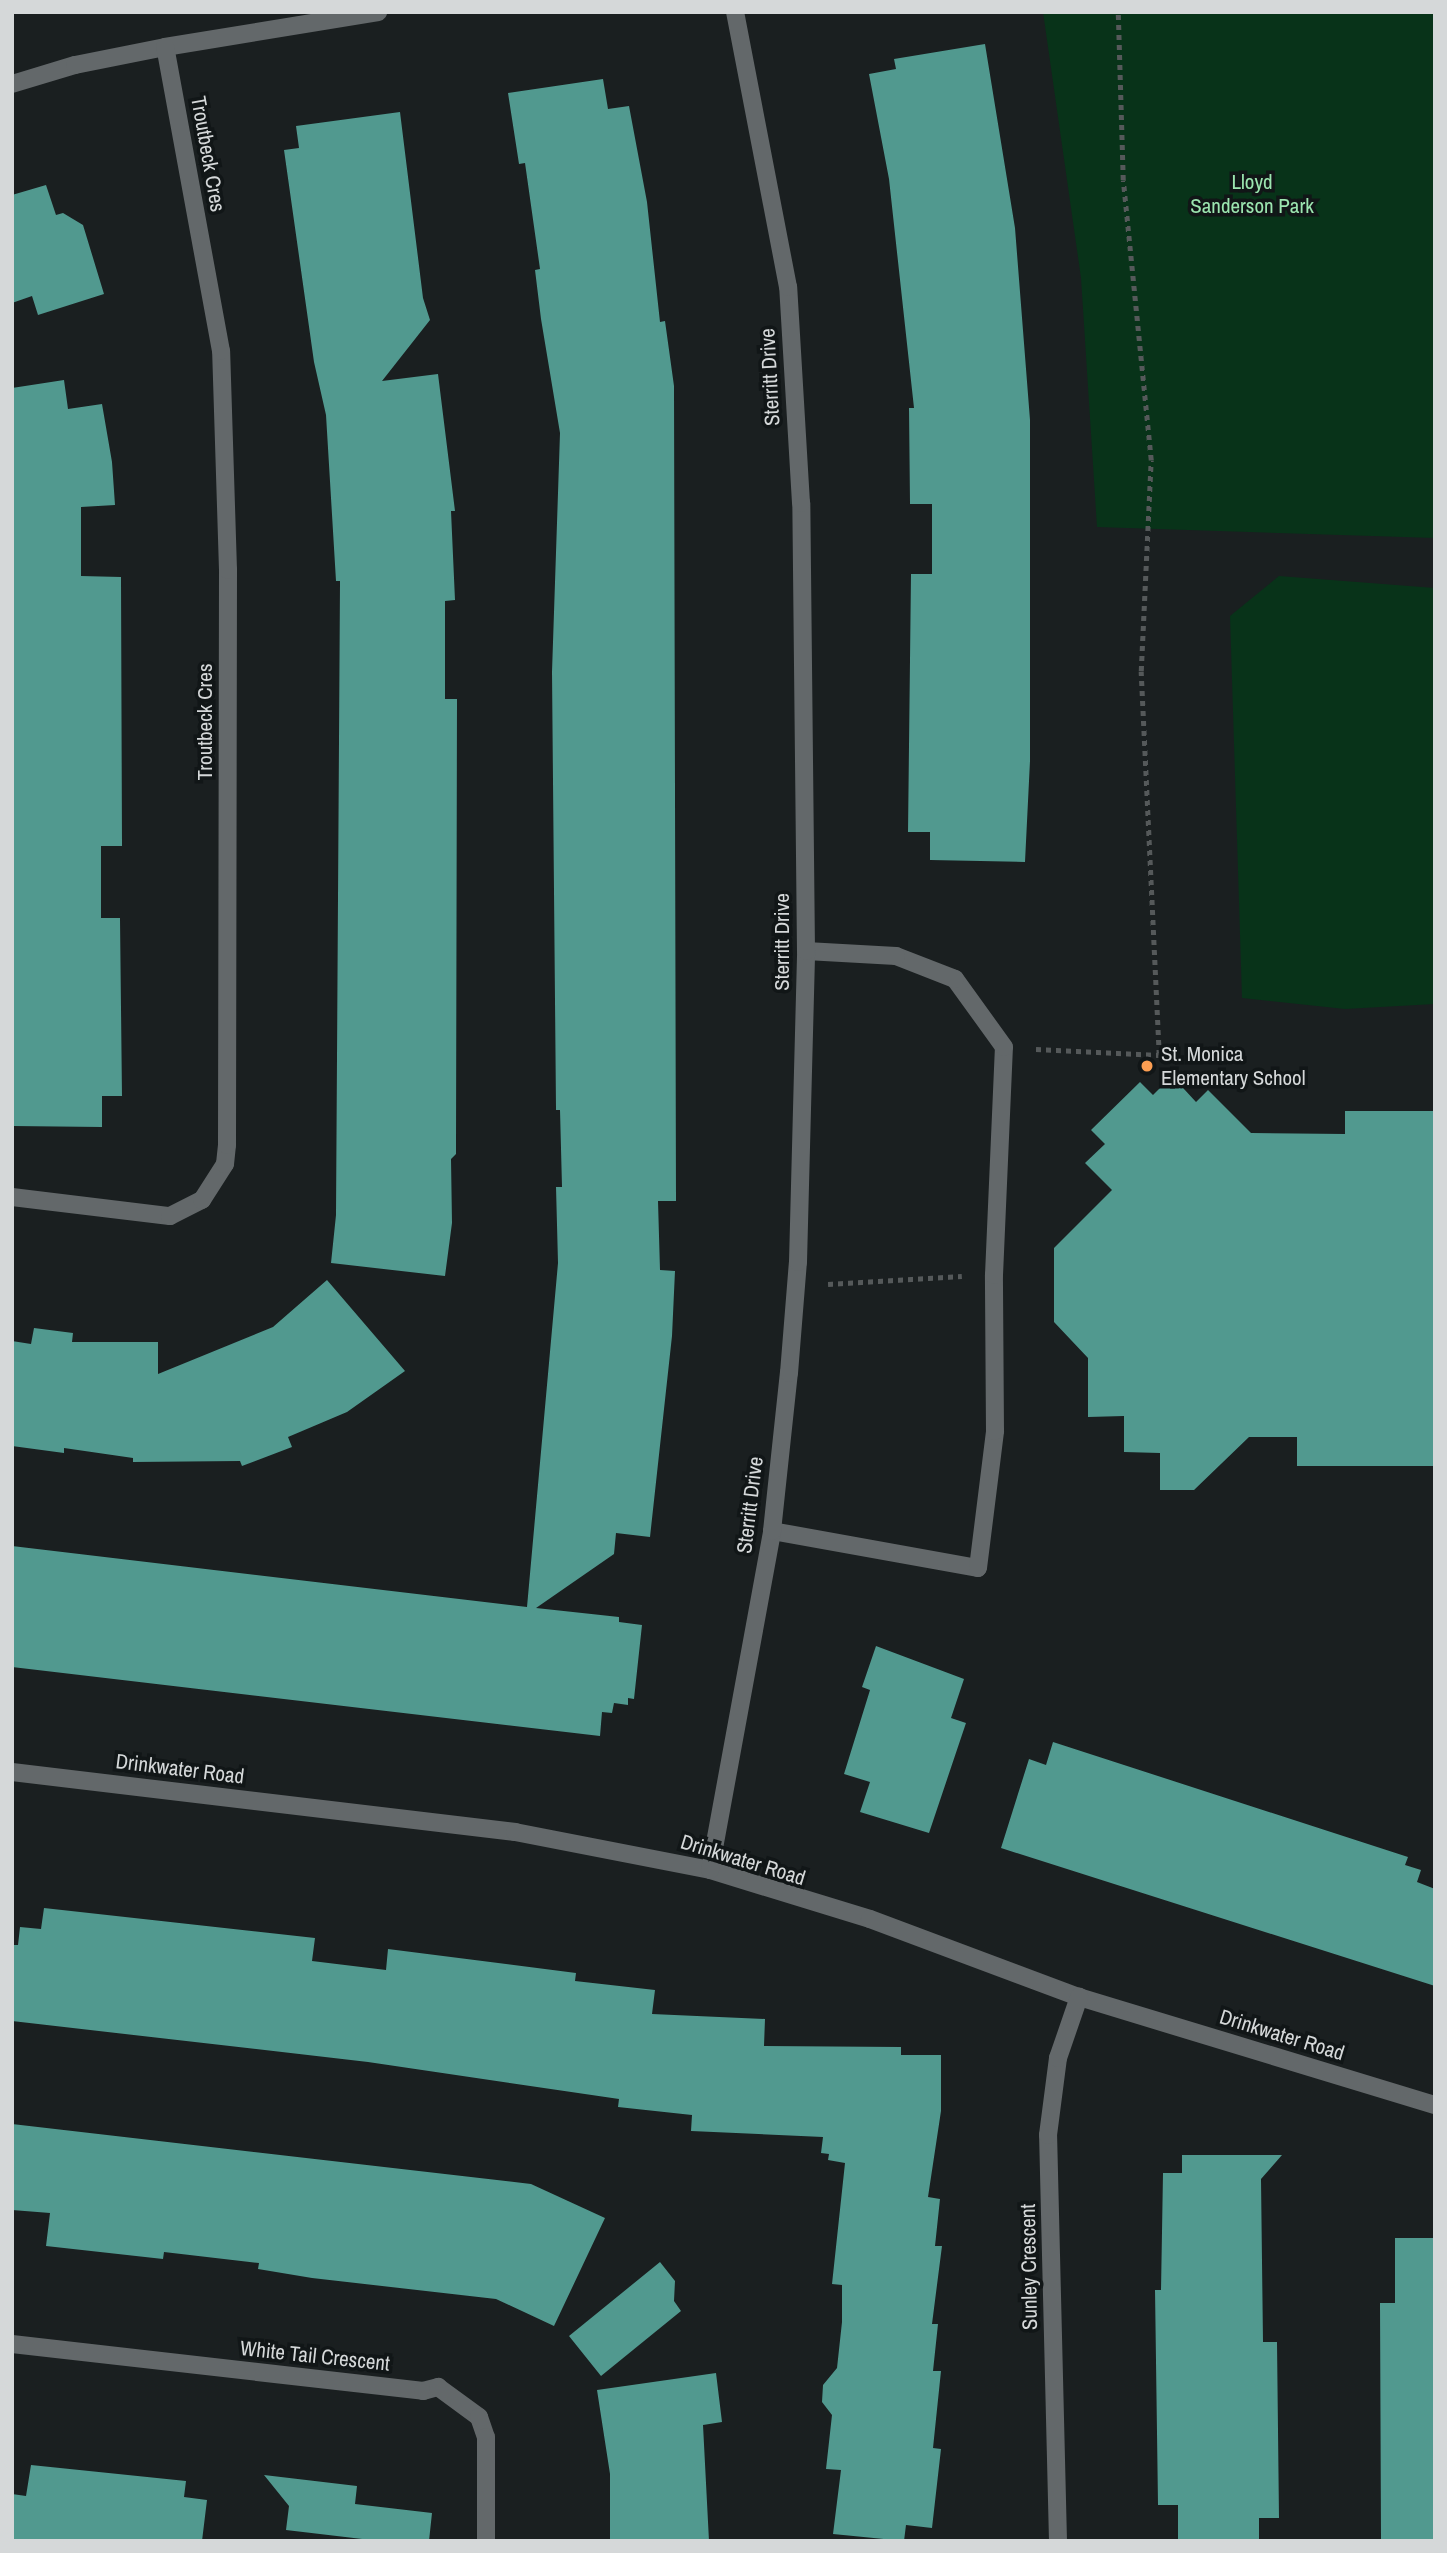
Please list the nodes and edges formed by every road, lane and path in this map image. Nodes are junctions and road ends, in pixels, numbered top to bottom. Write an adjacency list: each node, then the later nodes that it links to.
1 (378, 12): 4 (street)
2 (734, 12): 6 (street, Sterritt Drive)
3 (1118, 12): 7 (path)
4 (165, 47): 5 (street); 8 (street, Troutbeck Cres)
5 (12, 84)
6 (806, 951): 7 (street); 10 (street, Sterritt Drive)
7 (1004, 1047): 9 (street)
8 (12, 1197)
9 (994, 1275): 10 (path); 11 (street)
10 (795, 1285): 11 (street, Sterritt Drive)
11 (772, 1531): 13 (street, Sterritt Drive)
12 (12, 1772): 13 (street, Drinkwater Road)
13 (710, 1870): 14 (street, Drinkwater Road)
14 (1080, 1997): 15 (street, Drinkwater Road); 18 (street, Sunley Crescent)
15 (1435, 2105)
16 (12, 2344): 17 (street, White Tail Crescent)
17 (486, 2541)
18 (1058, 2541)

